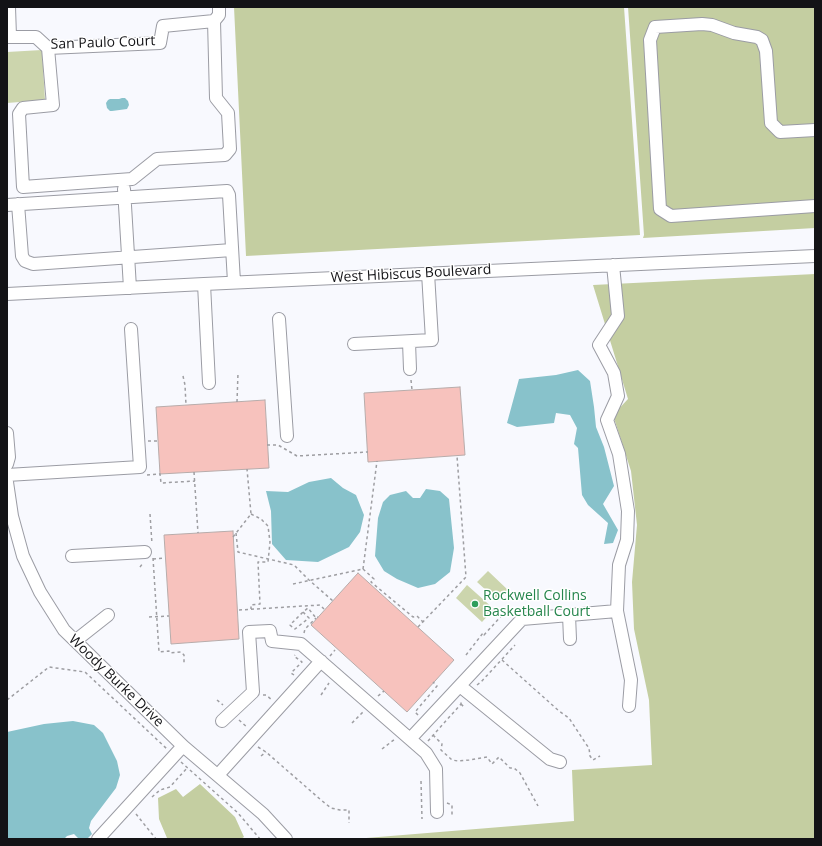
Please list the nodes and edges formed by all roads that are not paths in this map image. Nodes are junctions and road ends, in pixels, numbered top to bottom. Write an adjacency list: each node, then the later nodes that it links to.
1 (9, 7): 4 (street)
2 (219, 7): 3 (street)
3 (214, 21): 5 (street, San Paulo Court); 7 (street)
4 (9, 36): 5 (street, San Paulo Court)
5 (48, 48): 7 (street)
6 (815, 130): 10 (street)
7 (124, 180): 8 (street)
8 (125, 197): 9 (street); 11 (street); 13 (street)
9 (13, 204): 13 (street)
10 (815, 206)
11 (232, 250): 13 (street); 16 (street)
12 (815, 256): 14 (street, West Hibiscus Boulevard)
13 (128, 257): 18 (street)
14 (613, 265): 15 (street, West Hibiscus Boulevard); 33 (street)
15 (428, 274): 16 (street, West Hibiscus Boulevard); 22 (street)
16 (234, 282): 17 (street, West Hibiscus Boulevard)
17 (204, 284): 18 (street, West Hibiscus Boulevard); 25 (street)
18 (130, 288): 19 (street, West Hibiscus Boulevard)
19 (7, 294)
20 (279, 319): 27 (street)
21 (132, 329): 29 (street)
22 (409, 342): 23 (street); 24 (street)
23 (354, 344)
24 (410, 370)
25 (209, 383)
26 (7, 434): 28 (street)
27 (287, 436)
28 (7, 464)
29 (7, 475)
30 (7, 482): 37 (street, Woody Burke Drive)
31 (150, 549): 32 (street)
32 (72, 556)
33 (617, 611): 35 (street); 40 (street)
34 (108, 615): 37 (street)
35 (569, 615): 36 (street); 39 (street)
36 (570, 639)
37 (75, 641): 43 (street, Woody Burke Drive)
38 (325, 660): 41 (street); 42 (street); 45 (street)
39 (460, 686): 42 (street); 44 (street)
40 (629, 706)
41 (222, 721)
42 (410, 739): 46 (street)
43 (183, 746): 45 (street, Woody Burke Drive); 47 (street)
44 (560, 762)
45 (218, 775): 48 (street, Woody Burke Drive)
46 (437, 812)
47 (98, 839)
48 (286, 839)

